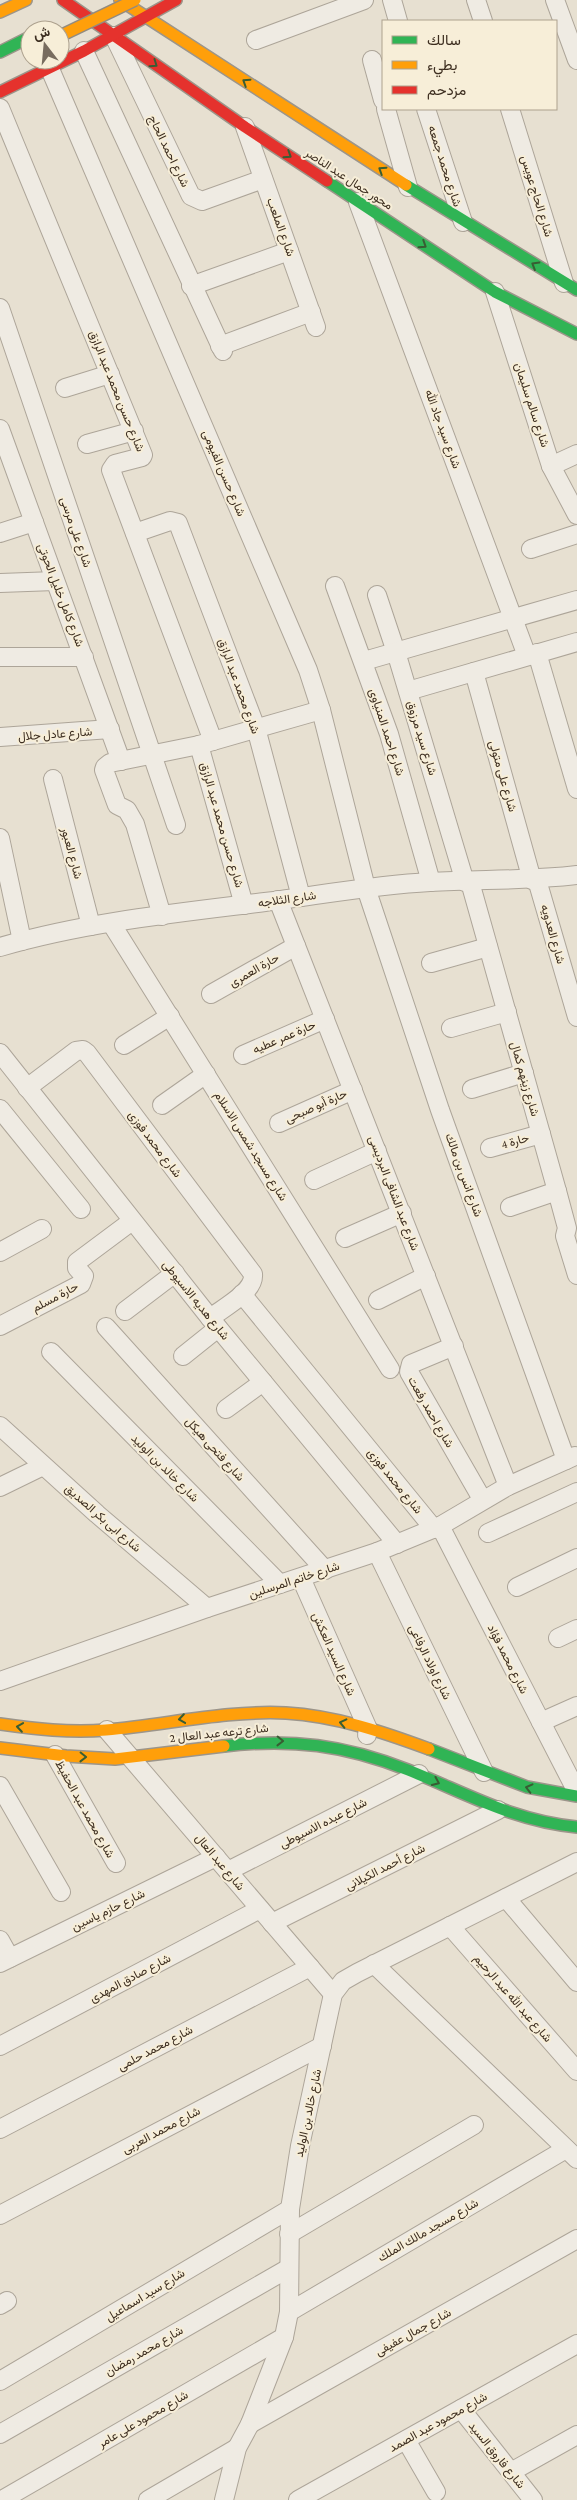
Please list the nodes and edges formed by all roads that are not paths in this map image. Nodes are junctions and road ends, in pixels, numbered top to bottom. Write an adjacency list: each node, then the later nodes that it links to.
1 (26, 0): 11 (street)
2 (63, 0): 17 (street, محور جمال عبد الناصر)
3 (120, 0): 12 (street, محور جمال عبد الناصر)
4 (135, 0): 16 (street, bridge)
5 (176, 0): 12 (street)
6 (364, 0): 18 (street)
7 (392, 0): 14 (street)
8 (476, 0): 15 (street)
9 (555, 0): 24 (street)
10 (89, 9): 13 (street)
11 (0, 12)
12 (144, 16): 17 (street); 35 (street, محور جمال عبد الناصر, one-way to 12)
13 (71, 17)
14 (398, 20)
15 (483, 20)
16 (70, 31)
17 (114, 36): 20 (street); 33 (street, محور جمال عبد الناصر, one-way to 33); 34 (street, شارع احمد الحاج)
18 (256, 40)
19 (20, 42): 21 (street)
20 (84, 51): 22 (street); 39 (street)
21 (0, 52)
22 (70, 58)
23 (372, 60): 28 (street)
24 (577, 60)
25 (48, 70): 27 (street)
26 (50, 70): 71 (street, شارع حسن الفيومى)
27 (0, 92)
28 (382, 96)
29 (0, 108): 44 (street, شارع حسن محمد عبد الرازق)
30 (386, 110): 35 (street)
31 (426, 110): 37 (street, شارع محمد جمعه)
32 (510, 110): 40 (street, شارع الحاج عويس)
33 (245, 127): 34 (street, شارع الملعب); 36 (street, محور جمال عبد الناصر, one-way to 36)
34 (264, 179): 38 (street, شارع الملعب)
35 (408, 187): 37 (street, محور جمال عبد الناصر)
36 (358, 202): 41 (street, محور جمال عبد الناصر, one-way to 41); 62 (street, شارع سيد جاد الله)
37 (463, 222): 40 (street, محور جمال عبد الناصر, one-way to 37)
38 (289, 251): 39 (street); 39 (street, شارع الملعب)
39 (192, 286)
40 (570, 286)
41 (495, 292): 43 (street, محور جمال عبد الناصر); 50 (street, شارع سالم سليمان)
42 (0, 308): 76 (street, شارع على مرسى)
43 (577, 334)
44 (110, 374): 45 (street); 47 (street, شارع حسن محمد عبد الرازق)
45 (65, 388)
46 (0, 429): 52 (street, شارع كامل خليل الحوتى)
47 (134, 431): 48 (street); 54 (street, شارع حسن محمد عبد الرازق)
48 (86, 444)
49 (577, 454): 50 (street)
50 (551, 466): 51 (street, شارع سالم سليمان)
51 (577, 514)
52 (34, 522): 53 (street); 57 (street, شارع كامل خليل الحوتى)
53 (0, 533)
54 (135, 534): 72 (street, شارع محمد عبد الرازق); 75 (street, شارع حسن محمد عبد الرازق)
55 (577, 534): 56 (street)
56 (531, 549)
57 (55, 582): 58 (street); 67 (street, شارع كامل خليل الحوتى)
58 (0, 584)
59 (335, 586): 68 (street, شارع احمد المنياوى)
60 (377, 595): 64 (street, شارع سيد مرزوق)
61 (577, 600): 62 (street)
62 (513, 619): 64 (street); 65 (street, شارع سيد جاد الله)
63 (577, 642): 65 (street)
64 (396, 652): 68 (street); 70 (street, شارع سيد مرزوق)
65 (532, 655): 69 (street); 79 (street, شارع سيد جاد الله)
66 (0, 657): 67 (street)
67 (84, 657): 73 (street, شارع كامل خليل الحوتى)
68 (364, 661): 85 (street, شارع احمد المنياوى)
69 (474, 672): 70 (street); 84 (street, شارع على متولى)
70 (408, 691): 86 (street, شارع سيد مرزوق)
71 (321, 710): 72 (street); 87 (street, شارع حسن الفيومى)
72 (256, 728): 75 (street); 88 (street, شارع محمد عبد الرازق)
73 (110, 730): 74 (street, شارع عادل جلال); 77 (street, شارع كامل خليل الحوتى)
74 (0, 737)
75 (206, 743): 76 (street); 90 (street, شارع حسن محمد عبد الرازق)
76 (154, 756): 77 (street); 80 (street, شارع على مرسى)
77 (121, 761): 91 (street)
78 (53, 780): 93 (street, شارع العبور)
79 (577, 789)
80 (176, 825)
81 (0, 838): 82 (street)
82 (3, 869): 94 (street)
83 (577, 875): 84 (street, شارع الثلاجه)
84 (535, 880): 86 (street, شارع الثلاجه); 102 (street, شارع العدويه)
85 (431, 882): 86 (street, شارع الثلاجه); 87 (street, شارع الثلاجه)
86 (467, 882): 97 (street, شارع زينهم كمال)
87 (366, 888): 88 (street, شارع الثلاجه); 144 (street, شارع انس بن مالك)
88 (301, 897): 89 (street, شارع الثلاجه)
89 (278, 900): 90 (street, شارع الثلاجه); 95 (street, شارع عبد الشافى البرديسى)
90 (244, 905): 91 (street, شارع الثلاجه)
91 (162, 916): 92 (street, شارع الثلاجه)
92 (111, 923): 93 (street, شارع الثلاجه); 101 (street, شارع مسجد شمس الاسلام)
93 (91, 926): 94 (street, شارع الثلاجه)
94 (22, 941): 96 (street, شارع الثلاجه)
95 (296, 946): 99 (street, حارة العمرى); 103 (street, شارع عبد الشافى البرديسى)
96 (0, 947)
97 (488, 947): 98 (street); 100 (street, شارع زينهم كمال)
98 (431, 963)
99 (211, 994)
100 (507, 1012): 104 (street); 109 (street, شارع زينهم كمال)
101 (170, 1016): 105 (street); 108 (street, شارع مسجد شمس الاسلام)
102 (577, 1016)
103 (325, 1019): 107 (street, حارة عمر عطيه); 112 (street, شارع عبد الشافى البرديسى)
104 (451, 1028)
105 (124, 1045)
106 (0, 1053): 110 (street, شارع هديه الاسيوطى)
107 (243, 1055)
108 (206, 1074): 113 (street); 140 (street, شارع مسجد شمس الاسلام)
109 (524, 1074): 111 (street); 116 (street, شارع زينهم كمال)
110 (27, 1088): 124 (street, شارع هديه الاسيوطى); 131 (street, شارع محمد فوزى)
111 (472, 1089)
112 (353, 1090): 115 (street, حارة أبو صبحى); 118 (street, شارع عبد الشافى البرديسى)
113 (162, 1105)
114 (0, 1108): 122 (street)
115 (279, 1123)
116 (541, 1134): 117 (street, حارة 4); 120 (street, شارع زينهم كمال)
117 (490, 1148)
118 (377, 1151): 119 (street); 123 (street, شارع عبد الشافى البرديسى)
119 (314, 1180)
120 (557, 1191): 121 (street); 129 (street, شارع زينهم كمال)
121 (510, 1207)
122 (81, 1209)
123 (402, 1213): 126 (street); 130 (street, شارع عبد الشافى البرديسى)
124 (132, 1221): 128 (street, شارع هديه الاسيوطى); 135 (street, حارة مسلم)
125 (42, 1229): 127 (street)
126 (345, 1238)
127 (0, 1252)
128 (174, 1274): 133 (street); 134 (street, شارع هديه الاسيوطى)
129 (577, 1275)
130 (426, 1276): 132 (street); 137 (street, شارع عبد الشافى البرديسى)
131 (242, 1294): 134 (street, شارع محمد فوزى); 150 (street, شارع محمد فوزى)
132 (378, 1300)
133 (125, 1310)
134 (214, 1323): 139 (street, شارع محمد فوزى); 141 (street, شارع هديه الاسيوطى)
135 (0, 1326)
136 (106, 1327): 155 (street, شارع فتحى هيكل)
137 (454, 1346): 146 (street, شارع عبد الشافى البرديسى); 149 (street, شارع احمد رفعت)
138 (50, 1352): 157 (street, شارع خالد بن الوليد)
139 (184, 1356)
140 (390, 1369)
141 (263, 1382): 142 (street); 152 (street, شارع هديه الاسيوطى)
142 (226, 1409)
143 (0, 1426): 145 (street, شارع ابى بكر الصديق)
144 (572, 1458): 146 (street, شارع خاتم المرسلين)
145 (43, 1466): 147 (street); 159 (street, شارع ابى بكر الصديق)
146 (508, 1486): 149 (street, شارع خاتم المرسلين)
147 (0, 1487)
148 (577, 1492): 151 (street)
149 (482, 1500): 150 (street, شارع خاتم المرسلين)
150 (437, 1528): 152 (street, شارع خاتم المرسلين); 164 (street, شارع محمد فؤاد)
151 (488, 1533)
152 (397, 1544): 153 (street, شارع خاتم المرسلين)
153 (377, 1552): 155 (street, شارع خاتم المرسلين); 172 (street, شارع اولاد الرفاعى)
154 (577, 1558): 158 (street)
155 (325, 1570): 156 (street, شارع خاتم المرسلين)
156 (301, 1578): 157 (street, شارع خاتم المرسلين); 166 (street, شارع السيد العكش)
157 (280, 1584): 159 (street, شارع خاتم المرسلين)
158 (517, 1588)
159 (207, 1608): 162 (street, شارع خاتم المرسلين)
160 (577, 1629): 161 (street)
161 (558, 1638)
162 (0, 1681)
163 (577, 1706): 164 (street)
164 (540, 1722): 175 (street, شارع محمد فؤاد)
165 (0, 1724): 167 (street, شارع ترعه عبد العال 2, one-way to 165)
166 (368, 1729): 167 (street, شارع ترعه عبد العال 2, one-way to 167); 170 (street); 172 (street, شارع ترعه عبد العال 2)
167 (107, 1730): 171 (street, شارع عبد العال)
168 (0, 1748): 169 (street, شارع ترعه عبد العال 2)
169 (54, 1755): 171 (street, شارع ترعه عبد العال 2, one-way to 171); 182 (street, شارع محمد عبد الحفيظ)
170 (364, 1755): 171 (street, شارع ترعه عبد العال 2, one-way to 170); 173 (street, شارع ترعه عبد العال 2)
171 (131, 1758): 180 (street, شارع عبد العال)
172 (484, 1772): 176 (street, شارع ترعه عبد العال 2, one-way to 172)
173 (419, 1774): 177 (street, شارع ترعه عبد العال 2, one-way to 177); 183 (street, شارع عبده الاسيوطى)
174 (0, 1786): 184 (street)
175 (577, 1794): 176 (street, شارع ترعه عبد العال 2)
176 (560, 1803): 178 (street)
177 (498, 1810): 178 (street, شارع ترعه عبد العال 2); 187 (street, شارع أحمد الكيلانى)
178 (561, 1827): 179 (street, شارع ترعه عبد العال 2)
179 (577, 1828)
180 (216, 1857): 183 (street, شارع عبد العال); 190 (street, شارع حازم ياسين)
181 (577, 1862): 185 (street)
182 (116, 1863)
183 (228, 1871): 186 (street, شارع عبد العال)
184 (60, 1892)
185 (506, 1898): 188 (street); 193 (street)
186 (260, 1909): 187 (street, شارع عبد العال); 195 (street, شارع صادق المهدى)
187 (272, 1923): 192 (street, شارع عبد العال)
188 (450, 1926): 191 (street); 197 (street, شارع عبد الله عبد الرحيم)
189 (0, 1940): 190 (street)
190 (5, 1960)
191 (374, 1964): 194 (street); 200 (street)
192 (310, 1967): 194 (street, شارع عبد العال); 199 (street, شارع محمد حلمى)
193 (577, 1982)
194 (333, 1994): 196 (street, شارع خالد بن الوليد)
195 (0, 2046)
196 (322, 2046): 201 (street, شارع خالد بن الوليد); 202 (street, شارع محمد العربى)
197 (577, 2070)
198 (474, 2125): 203 (street)
199 (0, 2129)
200 (572, 2154): 206 (street, شارع مسجد مالك الملك)
201 (290, 2209): 203 (street, شارع خالد بن الوليد); 209 (street, شارع سيد اسماعيل)
202 (0, 2215)
203 (289, 2234): 205 (street, شارع خالد بن الوليد)
204 (577, 2239): 211 (street, شارع جمال عفيفى)
205 (289, 2268): 206 (street, شارع خالد بن الوليد); 212 (street, شارع محمد رمضان)
206 (289, 2312): 207 (street, شارع خالد بن الوليد)
207 (284, 2337): 211 (street, شارع خالد بن الوليد); 218 (street, شارع محمود على عامر)
208 (577, 2344): 210 (street, شارع محمود عبد الصمد)
209 (0, 2381)
210 (461, 2409): 214 (street, شارع محمود عبد الصمد); 216 (street, شارع فاروق السيد)
211 (250, 2424): 215 (street, شارع خالد بن الوليد)
212 (0, 2434)
213 (577, 2435): 216 (street)
214 (406, 2440): 217 (street); 221 (street, شارع محمود عبد الصمد)
215 (236, 2448): 219 (street); 220 (street, شارع خالد بن الوليد)
216 (511, 2472): 222 (street, شارع فاروق السيد)
217 (436, 2492)
218 (2, 2500)
219 (148, 2500)
220 (224, 2500)
221 (298, 2500)
222 (533, 2500)

